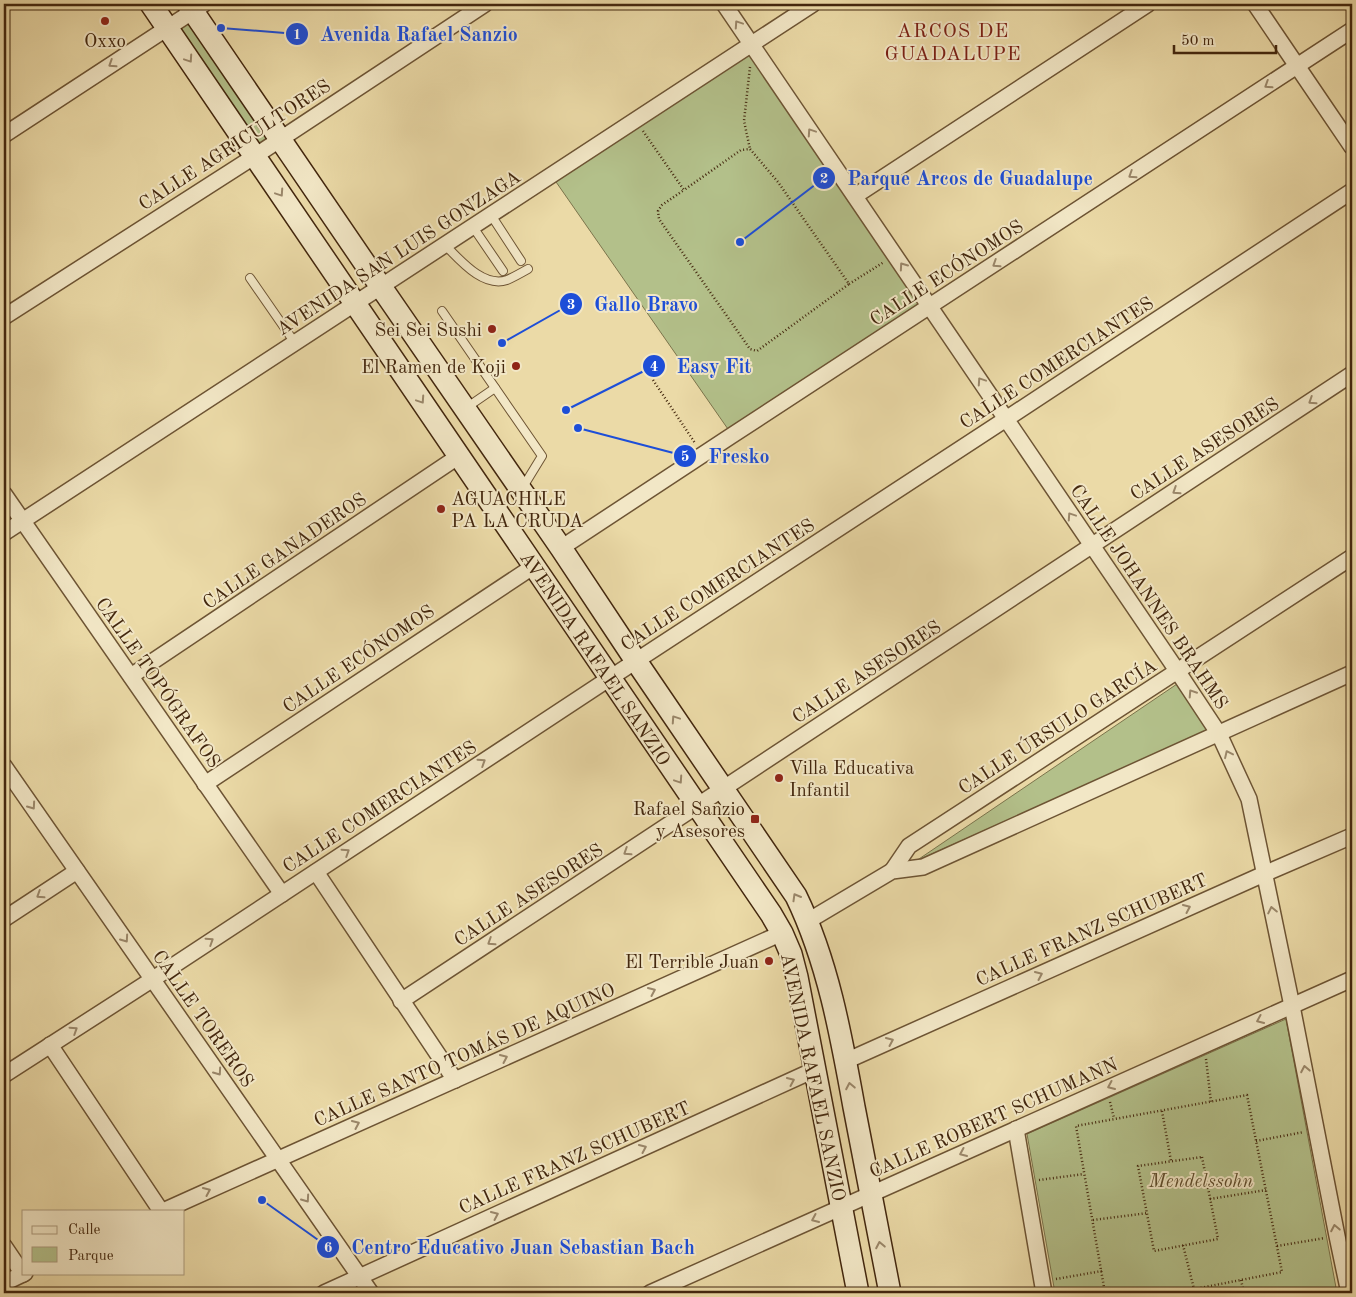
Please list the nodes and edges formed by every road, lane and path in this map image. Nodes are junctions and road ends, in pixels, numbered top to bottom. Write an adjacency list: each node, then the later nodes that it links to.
1 (151, 4): 8 (main road, AVENIDA RAFAEL SANZIO)
2 (485, 4): 14 (street, CALLE AGRICULTORES)
3 (724, 4): 10 (street, CALLE JOHANNES BRAHMS, one-way to 3)
4 (813, 4): 10 (street, AVENIDA SAN LUIS GONZAGA)
5 (1148, 4): 20 (street)
6 (1255, 4): 11 (street)
7 (195, 6): 8 (street); 14 (main road, AVENIDA RAFAEL SANZIO)
8 (167, 27): 13 (street, one-way to 13); 17 (main road, AVENIDA RAFAEL SANZIO, one-way to 17)
9 (1352, 30): 11 (street, CALLE ECÓNOMOS)
10 (752, 44): 12 (street, AVENIDA SAN LUIS GONZAGA); 16 (path); 20 (street, CALLE JOHANNES BRAHMS, one-way to 10)
11 (1297, 66): 15 (street); 32 (street, CALLE ECÓNOMOS, one-way to 32)
12 (636, 120): 18 (path); 21 (street, AVENIDA SAN LUIS GONZAGA)
13 (4, 135)
14 (280, 139): 17 (street, CALLE AGRICULTORES); 30 (main road, AVENIDA RAFAEL SANZIO)
15 (1352, 147)
16 (750, 150): 18 (path); 29 (path)
17 (255, 156): 31 (main road, AVENIDA RAFAEL SANZIO, one-way to 31); 34 (street, CALLE AGRICULTORES)
18 (684, 190): 29 (path)
19 (1352, 191): 40 (street, CALLE COMERCIANTES)
20 (855, 196): 24 (street, CALLE JOHANNES BRAHMS)
21 (490, 215): 22 (street, AVENIDA SAN LUIS GONZAGA); 25 (lane)
22 (473, 227): 23 (street, AVENIDA SAN LUIS GONZAGA); 27 (lane)
23 (445, 245): 26 (lane); 30 (street, AVENIDA SAN LUIS GONZAGA)
24 (895, 254): 29 (path); 32 (street, CALLE JOHANNES BRAHMS, one-way to 24)
25 (522, 261)
26 (528, 269)
27 (504, 271)
28 (250, 278): 35 (lane)
29 (849, 284)
30 (381, 287): 31 (street, AVENIDA SAN LUIS GONZAGA); 39 (main road, AVENIDA RAFAEL SANZIO)
31 (355, 303): 35 (street, AVENIDA SAN LUIS GONZAGA); 42 (main road, AVENIDA RAFAEL SANZIO, one-way to 42)
32 (931, 306): 40 (street, CALLE JOHANNES BRAHMS, one-way to 32); 41 (street, CALLE ECÓNOMOS)
33 (442, 310): 38 (lane)
34 (4, 317)
35 (295, 343): 45 (street, AVENIDA SAN LUIS GONZAGA)
36 (1352, 374): 47 (street, CALLE ASESORES, one-way to 47)
37 (653, 380): 41 (path)
38 (495, 388): 39 (lane); 43 (lane)
39 (465, 409): 43 (main road, AVENIDA RAFAEL SANZIO)
40 (1006, 419): 47 (street, CALLE JOHANNES BRAHMS, one-way to 40); 51 (street, CALLE COMERCIANTES)
41 (703, 455): 48 (street, CALLE ECÓNOMOS)
42 (459, 456): 50 (main road, AVENIDA RAFAEL SANZIO); 54 (street, CALLE GANADEROS)
43 (521, 490): 48 (main road, AVENIDA RAFAEL SANZIO)
44 (4, 494): 45 (street, CALLE TOPÓGRAFOS)
45 (23, 521): 46 (street, AVENIDA SAN LUIS GONZAGA); 54 (street, CALLE TOPÓGRAFOS)
46 (4, 533)
47 (1092, 546): 52 (street, CALLE JOHANNES BRAHMS); 59 (street, CALLE ASESORES)
48 (561, 548): 51 (main road, AVENIDA RAFAEL SANZIO)
49 (1352, 557): 52 (street, CALLE ÚRSULO GARCÍA)
50 (534, 566): 55 (main road, AVENIDA RAFAEL SANZIO); 58 (street, CALLE ECÓNOMOS)
51 (636, 661): 55 (street, CALLE COMERCIANTES); 59 (main road, AVENIDA RAFAEL SANZIO, one-way to 51)
52 (1178, 672): 56 (street, CALLE JOHANNES BRAHMS, one-way to 52); 63 (street, CALLE ÚRSULO GARCÍA)
53 (1352, 673): 56 (street)
54 (131, 676): 58 (street, CALLE TOPÓGRAFOS)
55 (610, 678): 60 (main road, AVENIDA RAFAEL SANZIO, one-way to 60); 64 (street, CALLE COMERCIANTES, one-way to 55)
56 (1219, 734): 63 (street); 65 (street, CALLE JOHANNES BRAHMS, one-way to 56)
57 (4, 766): 62 (street, CALLE TOREROS, one-way to 62)
58 (205, 784): 66 (street, CALLE TOPÓGRAFOS)
59 (723, 789): 60 (street, CALLE ASESORES); 68 (main road, AVENIDA RAFAEL SANZIO, one-way to 59)
60 (697, 806): 69 (main road, AVENIDA RAFAEL SANZIO); 72 (street, CALLE ASESORES, one-way to 72)
61 (1352, 836): 65 (street, CALLE FRANZ SCHUBERT)
62 (77, 871): 67 (street, one-way to 67); 70 (street, CALLE TOREROS, one-way to 70)
63 (892, 871): 68 (street)
64 (316, 872): 66 (street, CALLE COMERCIANTES); 72 (street)
65 (1264, 874): 73 (street, CALLE JOHANNES BRAHMS, one-way to 65); 76 (street, CALLE FRANZ SCHUBERT, one-way to 65)
66 (282, 894): 70 (street, CALLE COMERCIANTES, one-way to 66)
67 (4, 919)
68 (808, 921): 76 (main road, AVENIDA RAFAEL SANZIO)
69 (782, 933): 77 (main road, AVENIDA RAFAEL SANZIO); 79 (street, CALLE SANTO TOMÁS DE AQUINO, one-way to 69)
70 (153, 979): 74 (street, CALLE COMERCIANTES, one-way to 70); 85 (street, CALLE TOREROS, one-way to 85)
71 (1352, 979): 73 (street, CALLE ROBERT SCHUMANN)
72 (401, 1001): 79 (street)
73 (1292, 1006): 75 (street, CALLE ROBERT SCHUMANN, one-way to 75); 83 (street, CALLE JOHANNES BRAHMS, one-way to 73)
74 (50, 1045): 78 (street, CALLE COMERCIANTES); 93 (street)
75 (1204, 1045): 80 (path); 82 (street, CALLE ROBERT SCHUMANN, one-way to 82)
76 (846, 1061): 90 (main road, AVENIDA RAFAEL SANZIO, one-way to 76)
77 (814, 1070): 92 (main road, AVENIDA RAFAEL SANZIO); 104 (street, CALLE FRANZ SCHUBERT, one-way to 77)
78 (4, 1075)
79 (455, 1080): 85 (street, CALLE SANTO TOMÁS DE AQUINO, one-way to 79)
80 (1211, 1102): 81 (path); 84 (path)
81 (1162, 1110): 86 (path); 87 (path)
82 (1016, 1129): 88 (street); 90 (street, CALLE ROBERT SCHUMANN, one-way to 90)
83 (1316, 1130): 84 (path); 97 (street, CALLE JOHANNES BRAHMS, one-way to 83)
84 (1256, 1141): 89 (path)
85 (278, 1159): 94 (street, CALLE SANTO TOMÁS DE AQUINO, one-way to 85); 104 (street, CALLE TOREROS, one-way to 104)
86 (1171, 1161): 91 (path); 95 (path)
87 (1084, 1174): 88 (path); 96 (path)
88 (1025, 1182): 107 (street)
89 (1266, 1190): 91 (path); 100 (path)
90 (870, 1194): 92 (street, CALLE ROBERT SCHUMANN); 113 (main road, AVENIDA RAFAEL SANZIO, one-way to 90)
91 (1210, 1199): 98 (path)
92 (842, 1207): 111 (street, CALLE ROBERT SCHUMANN, one-way to 111); 112 (main road, AVENIDA RAFAEL SANZIO)
93 (161, 1210)
94 (164, 1210)
95 (1148, 1213): 96 (path); 98 (path)
96 (1092, 1220): 102 (path)
97 (1337, 1236): 100 (path); 117 (street, CALLE JOHANNES BRAHMS)
98 (1183, 1245): 108 (path)
99 (4, 1246): 101 (street)
100 (1277, 1246): 105 (path)
101 (22, 1271)
102 (1102, 1272): 107 (path); 114 (path)
103 (24, 1274): 106 (street)
104 (360, 1276): 109 (street, CALLE FRANZ SCHUBERT); 110 (street, CALLE TOREROS)
105 (1241, 1280): 108 (path); 116 (path)
106 (4, 1283)
107 (1043, 1288)
108 (1194, 1289): 115 (path)
109 (324, 1293)
110 (371, 1293)
111 (650, 1293)
112 (858, 1293)
113 (890, 1293)
114 (1105, 1293)
115 (1174, 1293)
116 (1244, 1293)
117 (1349, 1293)

